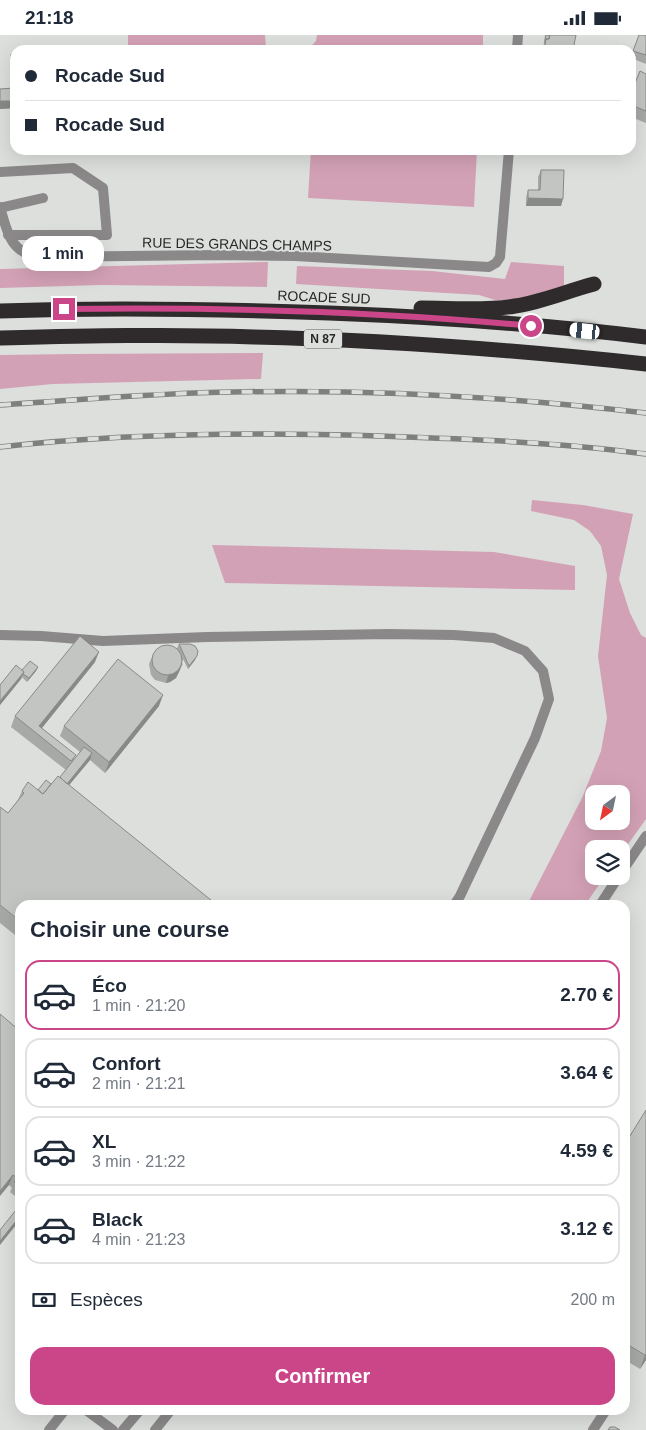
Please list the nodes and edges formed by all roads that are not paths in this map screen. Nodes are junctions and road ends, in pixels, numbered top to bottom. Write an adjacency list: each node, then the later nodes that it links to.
1 (509, 155): 5 (street, RUE DES GRANDS CHAMPS)
2 (0, 172): 5 (street)
3 (43, 199): 4 (street)
4 (0, 207): 5 (street, RUE DES GRANDS CHAMPS)
5 (8, 235)
6 (594, 284): 7 (highway, N 87)
7 (251, 310): 8 (highway, ROCADE SUD / N 87); 9 (highway, ROCADE SUD / N 87)
8 (0, 311)
9 (646, 337)
10 (0, 338): 11 (highway, N 87)
11 (646, 365)
12 (0, 635): 16 (street)
13 (646, 836): 14 (street)
14 (630, 860)
15 (613, 885): 17 (street)
16 (457, 900)
17 (603, 900)
18 (61, 1415): 23 (street)
19 (93, 1415): 24 (street)
20 (136, 1415): 25 (street)
21 (167, 1415): 26 (street)
22 (603, 1415): 27 (street)
23 (49, 1430)
24 (113, 1430)
25 (123, 1430)
26 (155, 1430)
27 (593, 1430)

